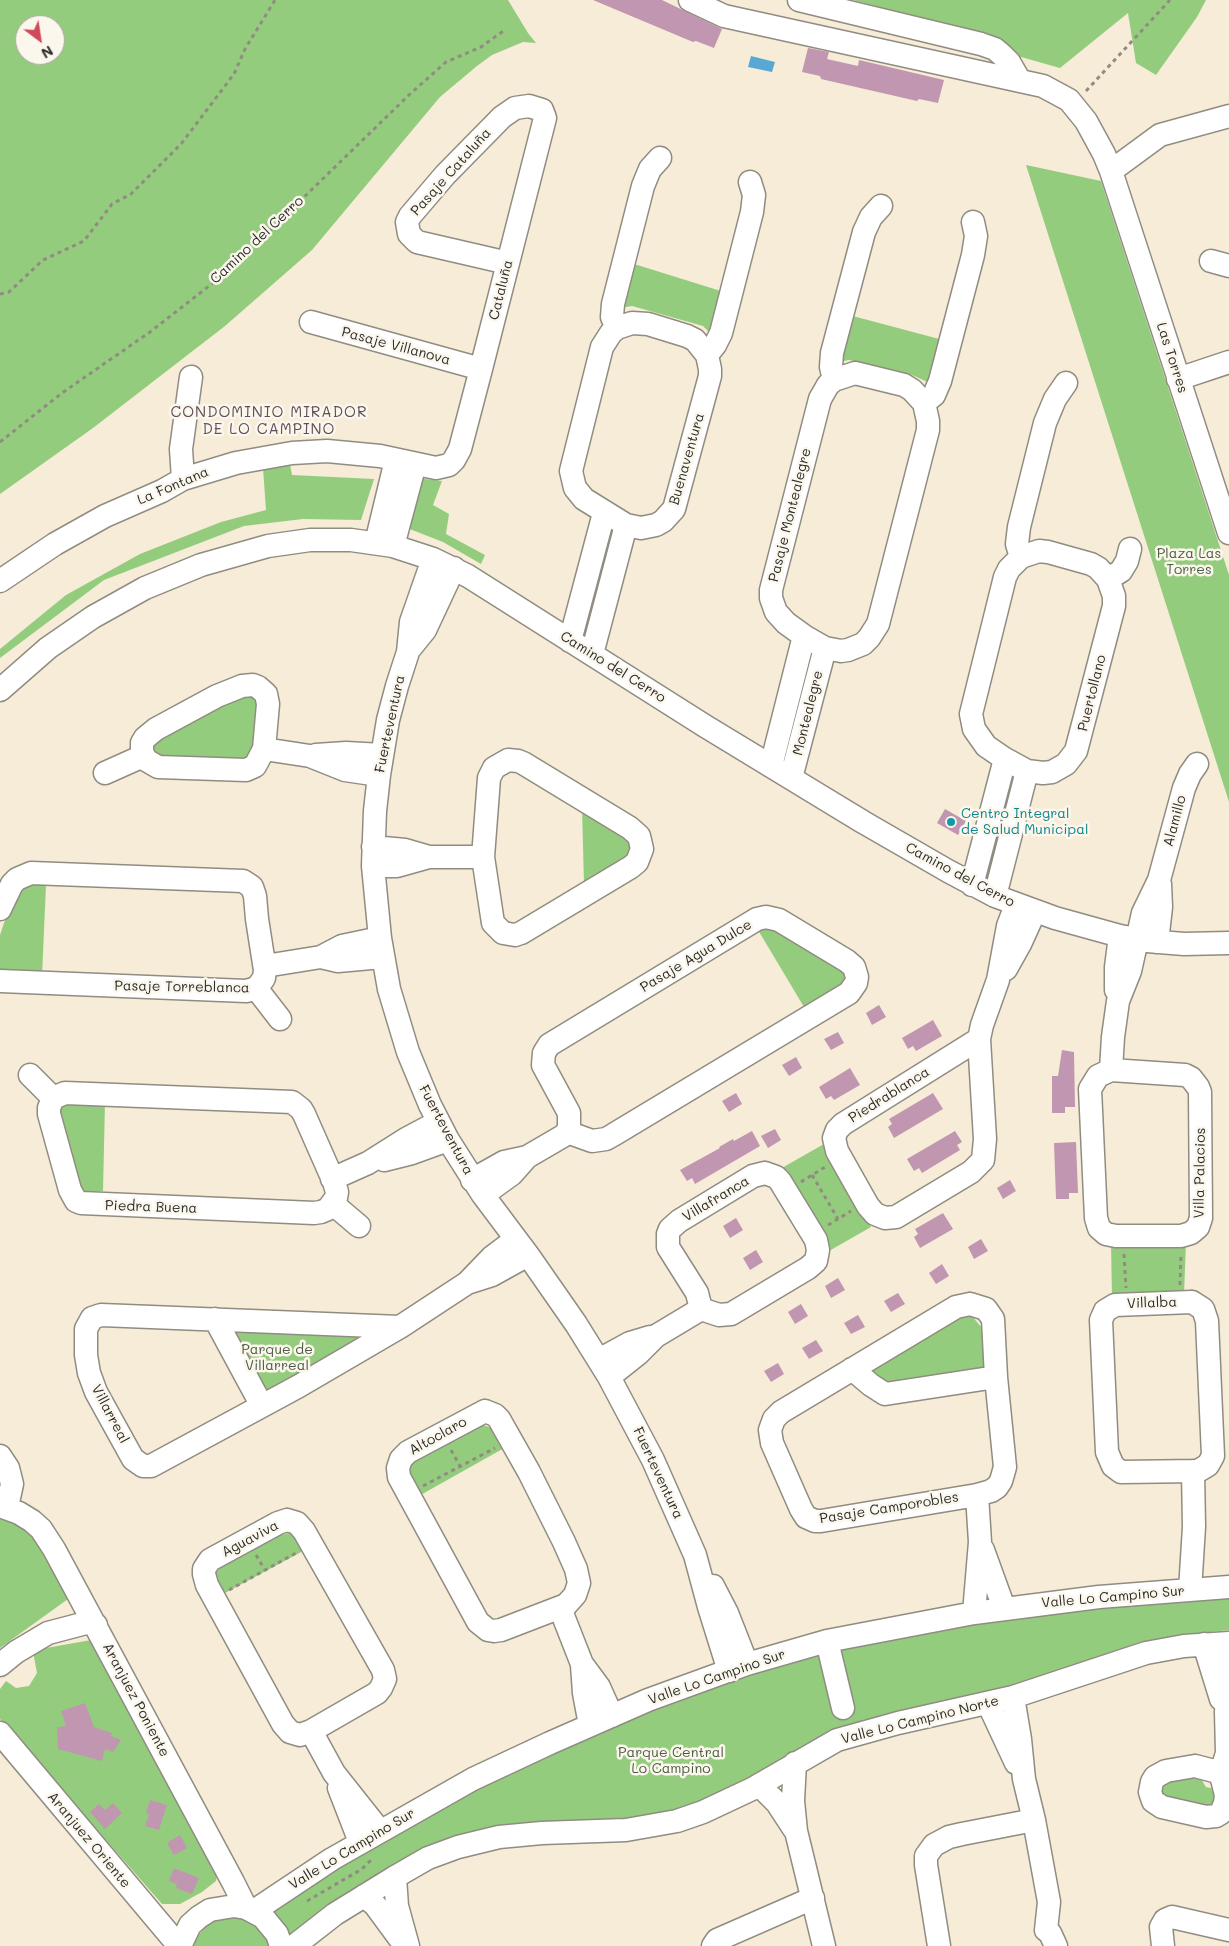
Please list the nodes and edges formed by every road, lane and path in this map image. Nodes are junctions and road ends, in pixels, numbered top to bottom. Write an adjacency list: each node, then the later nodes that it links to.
1 (275, 0): 16 (path)
2 (690, 0): 6 (street, Las Torres)
3 (799, 0): 6 (street)
4 (1170, 0): 7 (path)
5 (506, 29): 27 (path, Camino del Cerro)
6 (1020, 81): 7 (street, Las Torres)
7 (1074, 105): 11 (street, Las Torres)
8 (544, 113): 15 (street, Cataluña); 15 (street, Pasaje Cataluña)
9 (1229, 116): 11 (street)
10 (660, 158): 18 (street)
11 (1113, 177): 23 (street, Las Torres)
12 (750, 182): 19 (street)
13 (881, 206): 24 (street)
14 (973, 222): 26 (street)
15 (508, 263): 21 (street, Cataluña)
16 (0, 294)
17 (311, 322): 21 (street, Pasaje Villanova)
18 (617, 328): 19 (street); 31 (street, Buenaventura)
19 (706, 354): 32 (street, Buenaventura)
20 (1229, 362): 23 (street)
21 (481, 369): 29 (street, Cataluña)
22 (191, 377): 30 (street)
23 (1178, 379): 33 (street, Las Torres)
24 (834, 380): 26 (street); 41 (street, Pasaje Montealegre)
25 (1066, 383): 36 (street)
26 (924, 403): 43 (street, Pasaje Montealegre)
27 (0, 442)
28 (406, 462): 29 (street, La Fontana); 30 (street, La Fontana); 34 (street)
29 (449, 465)
30 (183, 479): 40 (street, La Fontana)
31 (604, 513): 32 (street, Buenaventura); 42 (street)
32 (626, 526): 45 (street)
33 (1229, 533)
34 (385, 545): 37 (street, Camino del Cerro); 46 (street, Camino del Cerro)
35 (1130, 549): 39 (street)
36 (1021, 557): 39 (street); 49 (street, Puertollano)
37 (433, 559): 38 (street, Camino del Cerro); 44 (street, Fuerteventura)
38 (454, 568): 42 (street, Camino del Cerro); 44 (street, Fuerteventura)
39 (1108, 579): 53 (street, Puertollano)
40 (0, 581)
41 (804, 636): 43 (street, Pasaje Montealegre); 52 (street, Montealegre)
42 (570, 641): 45 (street, Camino del Cerro)
43 (825, 648): 55 (street, Montealegre)
44 (408, 652): 51 (street, Fuerteventura)
45 (592, 654): 52 (street, Camino del Cerro)
46 (0, 690)
47 (264, 749): 48 (street); 48 (street); 51 (street)
48 (143, 756): 54 (street)
49 (1005, 759): 53 (street, Puertollano); 58 (street)
50 (1197, 764): 62 (street, Alamillo)
51 (380, 765): 56 (street, Fuerteventura)
52 (771, 766): 55 (street, Camino del Cerro)
53 (1027, 771): 59 (street)
54 (105, 772)
55 (791, 778): 58 (street, Camino del Cerro)
56 (373, 856): 57 (street); 64 (street, Fuerteventura)
57 (483, 857): 57 (street)
58 (972, 884): 59 (street, Camino del Cerro)
59 (995, 896): 60 (street, Camino del Cerro)
60 (1025, 908): 62 (street, Camino del Cerro); 69 (street, Piedrablanca)
61 (0, 909): 65 (street, Pasaje Torreblanca)
62 (1138, 939): 63 (street, Camino del Cerro); 70 (street)
63 (1229, 943)
64 (381, 947): 65 (street); 73 (street, Fuerteventura)
65 (265, 966): 67 (street, Pasaje Torreblanca)
66 (0, 981): 67 (street, Pasaje Torreblanca)
67 (256, 988): 68 (street)
68 (280, 1020)
69 (979, 1039): 75 (street, Piedrablanca); 80 (street, Piedrablanca)
70 (1111, 1070): 85 (street, Villa Palacios); 86 (street, Villa Palacios)
71 (30, 1075): 72 (street)
72 (54, 1098): 77 (street); 81 (street, Piedra Buena)
73 (443, 1131): 77 (street); 78 (street, Fuerteventura)
74 (567, 1132): 74 (street, Pasaje Agua Dulce); 78 (street)
75 (841, 1157): 76 (path); 80 (street, Piedrablanca)
76 (812, 1175): 79 (path); 82 (path)
77 (332, 1179): 81 (street)
78 (477, 1188): 87 (street, Fuerteventura)
79 (787, 1191): 84 (street, Villafranca); 90 (street, Villafranca)
80 (866, 1202): 82 (path)
81 (333, 1204): 83 (street)
82 (838, 1219): 84 (path)
83 (359, 1226)
84 (813, 1234): 90 (street, Villafranca)
85 (1124, 1236): 86 (street, Villa Palacios); 89 (path)
86 (1181, 1236): 88 (path)
87 (522, 1247): 92 (street, Villarreal); 93 (street, Fuerteventura)
88 (1179, 1302): 89 (street, Villalba); 99 (street, Villalba)
89 (1126, 1304): 99 (street, Villalba)
90 (701, 1309): 93 (street)
91 (215, 1319): 92 (street, Villarreal); 96 (street); 96 (street, Villarreal)
92 (400, 1327): 96 (street, Villarreal)
93 (604, 1368): 117 (street, Fuerteventura)
94 (852, 1369): 95 (street); 95 (street, Pasaje Camporobles); 101 (street, Pasaje Camporobles)
95 (996, 1376): 101 (street, Pasaje Camporobles)
96 (262, 1406)
97 (510, 1439): 100 (path); 100 (street, Altoclaro); 107 (street, Altoclaro)
98 (0, 1456): 102 (street, Aranjuez Poniente)
99 (1193, 1471): 105 (street)
100 (408, 1493): 107 (street, Altoclaro)
101 (976, 1495): 103 (street)
102 (4, 1507): 110 (street, Aranjuez Poniente)
103 (980, 1542): 108 (street); 109 (street)
104 (311, 1545): 106 (path); 106 (street, Aguaviva); 124 (street, Aguaviva)
105 (1210, 1589): 108 (street, Valle Lo Campino Sur)
106 (214, 1598): 124 (street, Aguaviva)
107 (560, 1608): 115 (street)
108 (1004, 1608): 109 (street, Valle Lo Campino Sur)
109 (974, 1613): 111 (street, Valle Lo Campino Sur)
110 (96, 1625): 116 (street); 140 (street, Aranjuez Poniente)
111 (827, 1642): 117 (street, Valle Lo Campino Sur); 120 (street)
112 (1229, 1643): 113 (street, Valle Lo Campino Norte)
113 (1204, 1644): 118 (street, Valle Lo Campino Norte); 121 (street)
114 (1229, 1648): 121 (street)
115 (582, 1664): 122 (street); 123 (street)
116 (0, 1665)
117 (738, 1668): 122 (street, Valle Lo Campino Sur)
118 (1012, 1697): 119 (street, Valle Lo Campino Norte); 129 (street)
119 (988, 1703): 126 (street, Valle Lo Campino Norte); 129 (street)
120 (843, 1708)
121 (1226, 1712): 127 (street)
122 (612, 1716): 123 (street, Valle Lo Campino Sur)
123 (590, 1725): 132 (street, Valle Lo Campino Sur)
124 (311, 1731): 128 (street)
125 (0, 1733): 143 (street, Aranjuez Oriente)
126 (795, 1763): 130 (street, Valle Lo Campino Norte); 133 (street)
127 (1218, 1772)
128 (334, 1773): 132 (street); 134 (street)
129 (1024, 1779): 131 (street)
130 (759, 1785): 133 (street); 136 (street, Valle Lo Campino Norte)
131 (1034, 1820): 149 (street); 150 (street)
132 (380, 1831): 134 (street, Valle Lo Campino Sur)
133 (796, 1832): 139 (street)
134 (360, 1842): 137 (street, Valle Lo Campino Sur)
135 (380, 1854): 137 (path)
136 (395, 1877): 138 (street, Valle Lo Campino Norte); 146 (street)
137 (301, 1892): 140 (street, Valle Lo Campino Sur); 141 (path)
138 (364, 1896): 141 (street, Valle Lo Campino Norte); 146 (street)
139 (813, 1898): 147 (street); 148 (street)
140 (250, 1910): 143 (street); 144 (street, Aranjuez Poniente)
141 (319, 1926): 145 (street, Valle Lo Campino Norte)
142 (1229, 1930): 151 (street)
143 (180, 1946)
144 (281, 1946)
145 (294, 1946)
146 (406, 1946)
147 (713, 1946)
148 (824, 1946)
149 (940, 1946)
150 (1056, 1946)
151 (1163, 1946)

